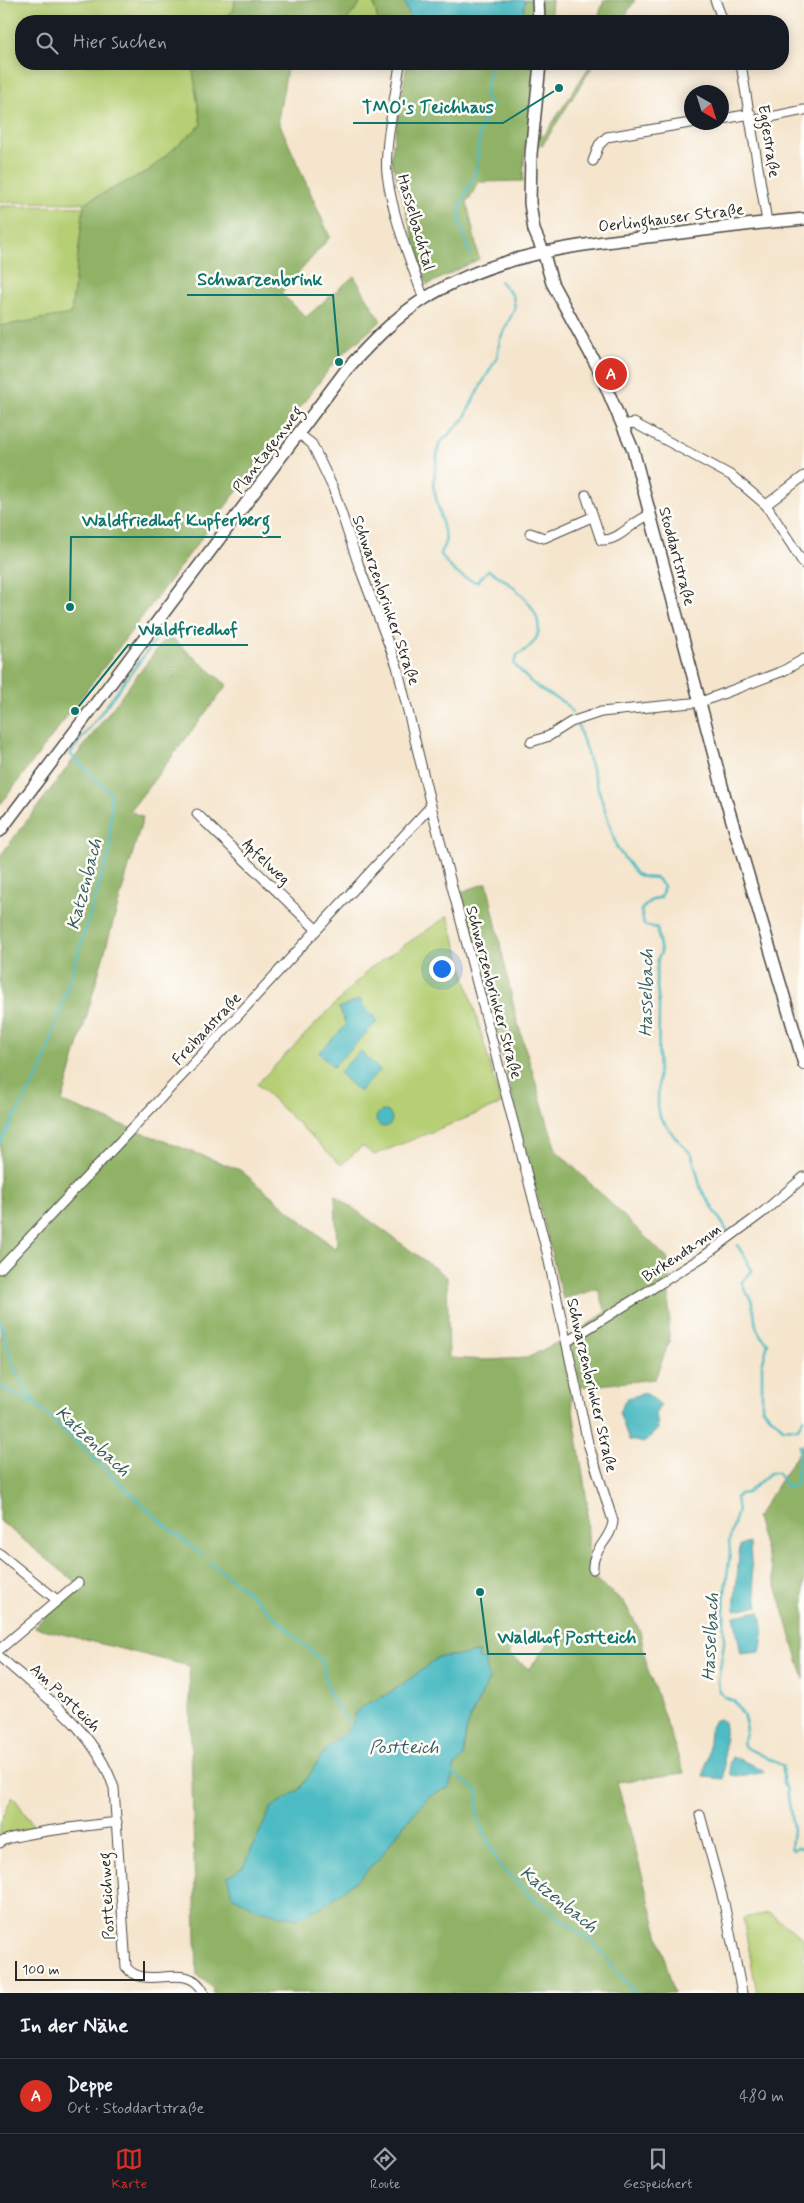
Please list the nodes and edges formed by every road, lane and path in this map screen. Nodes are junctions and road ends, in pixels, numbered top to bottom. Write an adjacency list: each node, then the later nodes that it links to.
1 (538, 0): 3 (street)
2 (715, 0): 4 (street)
3 (539, 15)
4 (721, 15)
5 (399, 70): 16 (street, Hasselbachtal)
6 (539, 70): 15 (street, Stoddartstraße)
7 (743, 70): 9 (street, Eggestraße)
8 (804, 110): 9 (street)
9 (751, 117): 10 (street); 14 (street, Eggestraße)
10 (729, 119)
11 (684, 124): 12 (street)
12 (593, 161)
13 (804, 219): 14 (street, Oerlinghauser Straße)
14 (767, 222): 15 (street, Oerlinghauser Straße)
15 (543, 251): 16 (street, Plantagenweg); 17 (street, Stoddartstraße)
16 (424, 299): 18 (street, Plantagenweg)
17 (622, 425): 21 (street); 22 (street, Stoddartstraße)
18 (298, 433): 29 (street, Schwarzenbrinker Straße); 31 (street, Plantagenweg)
19 (804, 476): 21 (street)
20 (586, 495): 23 (street)
21 (766, 505): 25 (street)
22 (650, 514): 23 (street); 27 (street, Stoddartstraße)
23 (592, 517): 24 (street)
24 (530, 533)
25 (804, 564)
26 (804, 659): 27 (street)
27 (701, 702): 28 (street); 33 (street, Stoddartstraße)
28 (531, 742)
29 (431, 806): 32 (street, Freibadstraße); 36 (street, Schwarzenbrinker Straße)
30 (197, 814): 32 (street, Apfelweg)
31 (0, 831)
32 (316, 930): 35 (street, Freibadstraße)
33 (804, 1064)
34 (804, 1177): 36 (street, Birkendamm)
35 (0, 1269)
36 (568, 1341): 38 (street, Schwarzenbrinker Straße)
37 (0, 1554): 40 (street)
38 (593, 1569)
39 (78, 1583): 40 (street)
40 (57, 1600): 41 (street)
41 (0, 1649)
42 (0, 1657): 44 (street, Am Postteich)
43 (700, 1815): 47 (street)
44 (117, 1822): 45 (street); 46 (street, Postteichweg)
45 (0, 1843)
46 (204, 1993)
47 (742, 1993)

